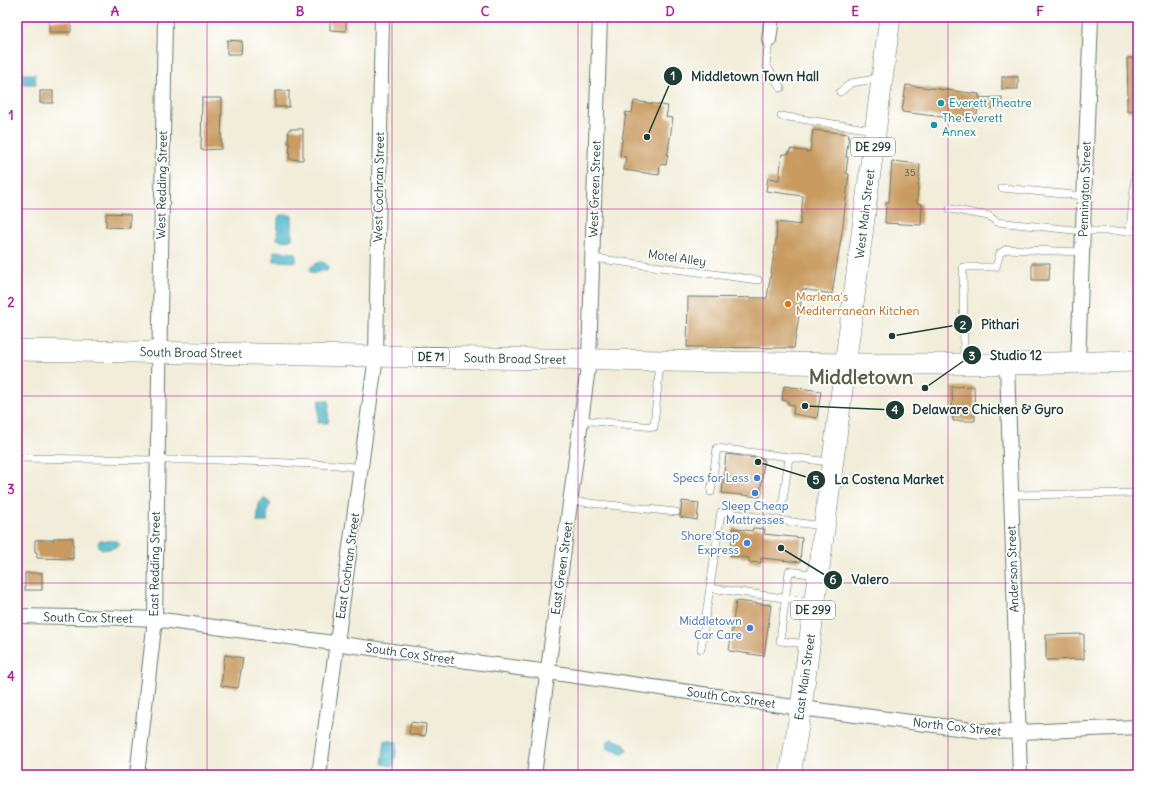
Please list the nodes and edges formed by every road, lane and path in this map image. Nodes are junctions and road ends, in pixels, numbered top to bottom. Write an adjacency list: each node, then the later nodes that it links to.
1 (165, 17): 24 (street, West Redding Street)
2 (382, 17): 25 (street, West Cochran Street)
3 (600, 17): 21 (street, West Green Street)
4 (772, 17): 7 (street)
5 (890, 17): 8 (main road, West Main Street / DE 299)
6 (1091, 17): 15 (street, Pennington Street)
7 (769, 40): 9 (lane)
8 (883, 77): 10 (lane); 12 (main road, West Main Street / DE 299)
9 (781, 88)
10 (840, 92)
11 (781, 116): 12 (lane)
12 (876, 131): 30 (main road, West Main Street / DE 299)
13 (1136, 166): 18 (lane)
14 (1002, 188): 15 (lane)
15 (1084, 196): 17 (street, Pennington Street)
16 (950, 209): 17 (lane)
17 (1083, 230): 18 (lane); 20 (street, Pennington Street)
18 (1130, 231): 19 (lane)
19 (1138, 232)
20 (1082, 252): 29 (street, Pennington Street); 31 (lane)
21 (593, 258): 22 (lane, Motel Alley); 26 (street, West Green Street)
22 (758, 280)
23 (17, 350): 24 (main road, South Broad Street / DE 71)
24 (159, 352): 25 (main road, South Broad Street / DE 71); 36 (street, East Redding Street)
25 (376, 356): 26 (main road, South Broad Street / DE 71); 38 (street, East Cochran Street)
26 (589, 360): 28 (main road, South Broad Street / DE 71); 33 (street, East Green Street)
27 (1138, 361): 29 (main road, DE 71)
28 (660, 362): 30 (main road, South Broad Street / DE 71); 33 (lane)
29 (1078, 362): 32 (main road, DE 71)
30 (845, 364): 31 (main road, DE 71); 37 (main road, East Main Street / DE 299)
31 (964, 364): 32 (main road, DE 71)
32 (1007, 364): 41 (street, Anderson Street)
33 (582, 420): 42 (street, East Green Street)
34 (789, 456): 37 (lane); 39 (lane); 43 (lane)
35 (17, 458): 36 (lane)
36 (157, 460): 38 (lane); 51 (street, East Redding Street)
37 (832, 462): 45 (main road, East Main Street / DE 299)
38 (361, 468): 52 (street, East Cochran Street)
39 (711, 492)
40 (1138, 493): 41 (lane)
41 (1010, 495): 58 (street, Anderson Street)
42 (571, 501): 44 (lane); 55 (street, East Green Street)
43 (783, 501)
44 (676, 512)
45 (824, 526): 46 (main road, East Main Street / DE 299); 47 (lane)
46 (818, 575): 48 (lane); 49 (main road, East Main Street / DE 299)
47 (710, 588): 48 (lane); 54 (lane)
48 (786, 598): 49 (lane); 53 (lane)
49 (814, 602): 53 (main road, East Main Street / DE 299)
50 (17, 616): 51 (street, South Cox Street)
51 (155, 619): 52 (street, South Cox Street); 59 (street, East Redding Street)
52 (337, 644): 55 (street, South Cox Street); 60 (street, East Cochran Street)
53 (809, 644): 56 (main road, East Main Street / DE 299)
54 (701, 649)
55 (548, 672): 56 (street, South Cox Street); 61 (street, East Green Street)
56 (801, 708): 58 (street, North Cox Street); 62 (main road, East Main Street / DE 299)
57 (1138, 727): 58 (street, North Cox Street)
58 (1019, 732): 63 (street, Anderson Street)
59 (136, 775)
60 (319, 775)
61 (534, 775)
62 (790, 775)
63 (1020, 775)

